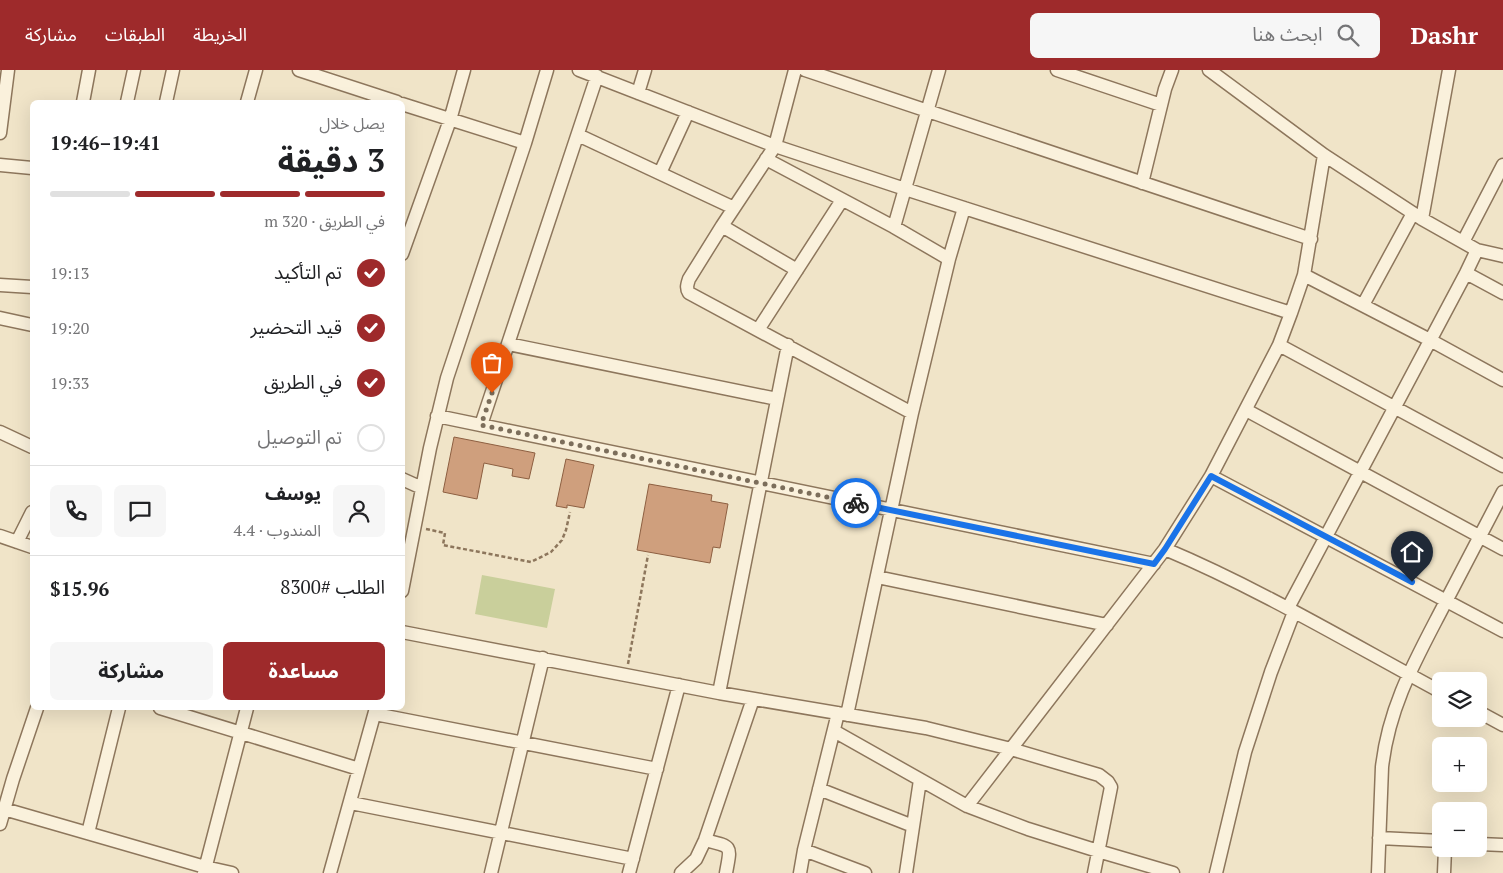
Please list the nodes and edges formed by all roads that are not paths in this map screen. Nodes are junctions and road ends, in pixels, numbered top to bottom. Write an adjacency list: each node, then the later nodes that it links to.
1 (5, 70): 30 (street)
2 (89, 70): 20 (street)
3 (134, 70): 21 (street)
4 (173, 70): 22 (street)
5 (256, 70): 23 (street)
6 (299, 70): 24 (street)
7 (464, 70): 29 (street)
8 (547, 70): 32 (street)
9 (579, 70): 18 (street)
10 (645, 70): 19 (street)
11 (795, 70): 33 (street)
12 (805, 70): 27 (street)
13 (939, 70): 27 (street)
14 (1056, 70): 26 (street)
15 (1172, 70): 26 (street)
16 (1209, 70): 34 (street)
17 (1449, 70): 45 (street)
18 (597, 76): 19 (street); 31 (street)
19 (638, 93): 28 (street)
20 (83, 100)
21 (126, 100)
22 (166, 100)
23 (248, 100)
24 (391, 100)
25 (405, 105): 29 (street)
26 (1161, 105): 40 (street)
27 (927, 111): 40 (street); 41 (street)
28 (688, 112): 33 (street); 39 (street)
29 (450, 120): 32 (street); 50 (street)
30 (0, 133)
31 (578, 135): 39 (street); 66 (street)
32 (525, 143): 74 (street)
33 (775, 146): 35 (street); 41 (street)
34 (1324, 155): 45 (street); 48 (street)
35 (766, 159): 42 (street); 43 (street)
36 (0, 165): 38 (street)
37 (1503, 165): 49 (street)
38 (30, 168)
39 (660, 173): 43 (street)
40 (1142, 183): 48 (street)
41 (905, 189): 44 (street); 47 (street)
42 (842, 200): 47 (street); 54 (street)
43 (734, 208): 46 (street)
44 (964, 208): 53 (street); 61 (street)
45 (1417, 216): 49 (street); 60 (street)
46 (722, 226): 54 (street); 64 (street)
47 (894, 227): 53 (street)
48 (1311, 239): 56 (street)
49 (1463, 242): 51 (street)
50 (405, 246)
51 (1477, 250): 52 (street); 55 (street)
52 (1503, 256)
53 (949, 259): 73 (street)
54 (797, 270): 64 (street)
55 (1466, 273): 59 (street); 65 (street)
56 (1304, 275): 60 (street); 61 (street)
57 (0, 285): 58 (street)
58 (30, 287)
59 (1503, 293)
60 (1363, 306): 65 (street)
61 (1291, 313): 68 (street)
62 (0, 318): 63 (street)
63 (30, 325)
64 (758, 330): 67 (street)
65 (1430, 340): 69 (street); 71 (street)
66 (508, 344): 70 (street); 75 (street)
67 (788, 345): 70 (street); 73 (street)
68 (1279, 345): 71 (street); 72 (street)
69 (1503, 380)
70 (777, 399): 82 (street)
71 (1394, 407): 78 (street); 79 (street)
72 (1246, 410): 79 (street); 80 (street)
73 (912, 413): 85 (street)
74 (437, 416): 75 (street); 83 (street)
75 (481, 425): 82 (street)
76 (0, 432): 77 (street)
77 (30, 446)
78 (1503, 466)
79 (1360, 471): 88 (street); 89 (street)
80 (1211, 476): 88 (street); 92 (street)
81 (405, 480): 83 (street)
82 (761, 483): 85 (street); 106 (street)
83 (422, 488): 95 (street)
84 (1503, 492): 89 (street)
85 (891, 510): 94 (street); 96 (street)
86 (30, 516): 90 (street)
87 (0, 536): 90 (street)
88 (1326, 536): 97 (street); 98 (street)
89 (1480, 536): 93 (street); 97 (street)
90 (17, 542): 91 (street)
91 (30, 546)
92 (1165, 549): 94 (street); 98 (street)
93 (1503, 549)
94 (1154, 564): 99 (street)
95 (405, 576)
96 (877, 577): 99 (street); 113 (street)
97 (1446, 600): 100 (street); 103 (street)
98 (1291, 610): 103 (street); 152 (street)
99 (1107, 624): 119 (street)
100 (1503, 630)
101 (405, 633): 102 (street)
102 (543, 658): 104 (street); 118 (street)
103 (1408, 674): 105 (street); 131 (street)
104 (679, 685): 106 (street); 121 (street)
105 (1432, 687)
106 (719, 693): 107 (street)
107 (753, 699): 113 (street); 132 (street)
108 (36, 710): 126 (street)
109 (119, 710): 130 (street)
110 (167, 710): 117 (street)
111 (246, 710): 117 (street)
112 (376, 711): 118 (street); 120 (street)
113 (843, 714): 116 (street); 119 (street)
114 (1487, 716): 115 (street)
115 (1503, 725)
116 (834, 731): 122 (street); 123 (street)
117 (240, 732): 120 (street); 140 (street)
118 (522, 743): 121 (street); 129 (street)
119 (1011, 749): 125 (street); 137 (street)
120 (359, 769): 124 (street)
121 (656, 769): 139 (street)
122 (920, 780): 125 (street); 128 (street)
123 (819, 789): 128 (street); 136 (street)
124 (351, 803): 129 (street); 142 (street)
125 (967, 806): 137 (street)
126 (4, 809): 127 (street); 130 (street)
127 (0, 824)
128 (913, 826): 149 (street)
129 (501, 832): 139 (street); 143 (street)
130 (88, 833): 140 (street)
131 (1379, 838): 133 (street); 153 (street)
132 (705, 840): 145 (street); 146 (street)
133 (1432, 841)
134 (1487, 844): 135 (street)
135 (1503, 845)
136 (804, 850): 147 (street); 148 (street)
137 (1098, 851): 150 (street); 151 (street)
138 (1445, 857): 154 (street)
139 (633, 858): 144 (street)
140 (205, 870): 141 (street)
141 (232, 873)
142 (330, 873)
143 (491, 873)
144 (629, 873)
145 (681, 873)
146 (726, 873)
147 (800, 873)
148 (865, 873)
149 (906, 873)
150 (1094, 873)
151 (1173, 873)
152 (1216, 873)
153 (1378, 873)
154 (1444, 873)

